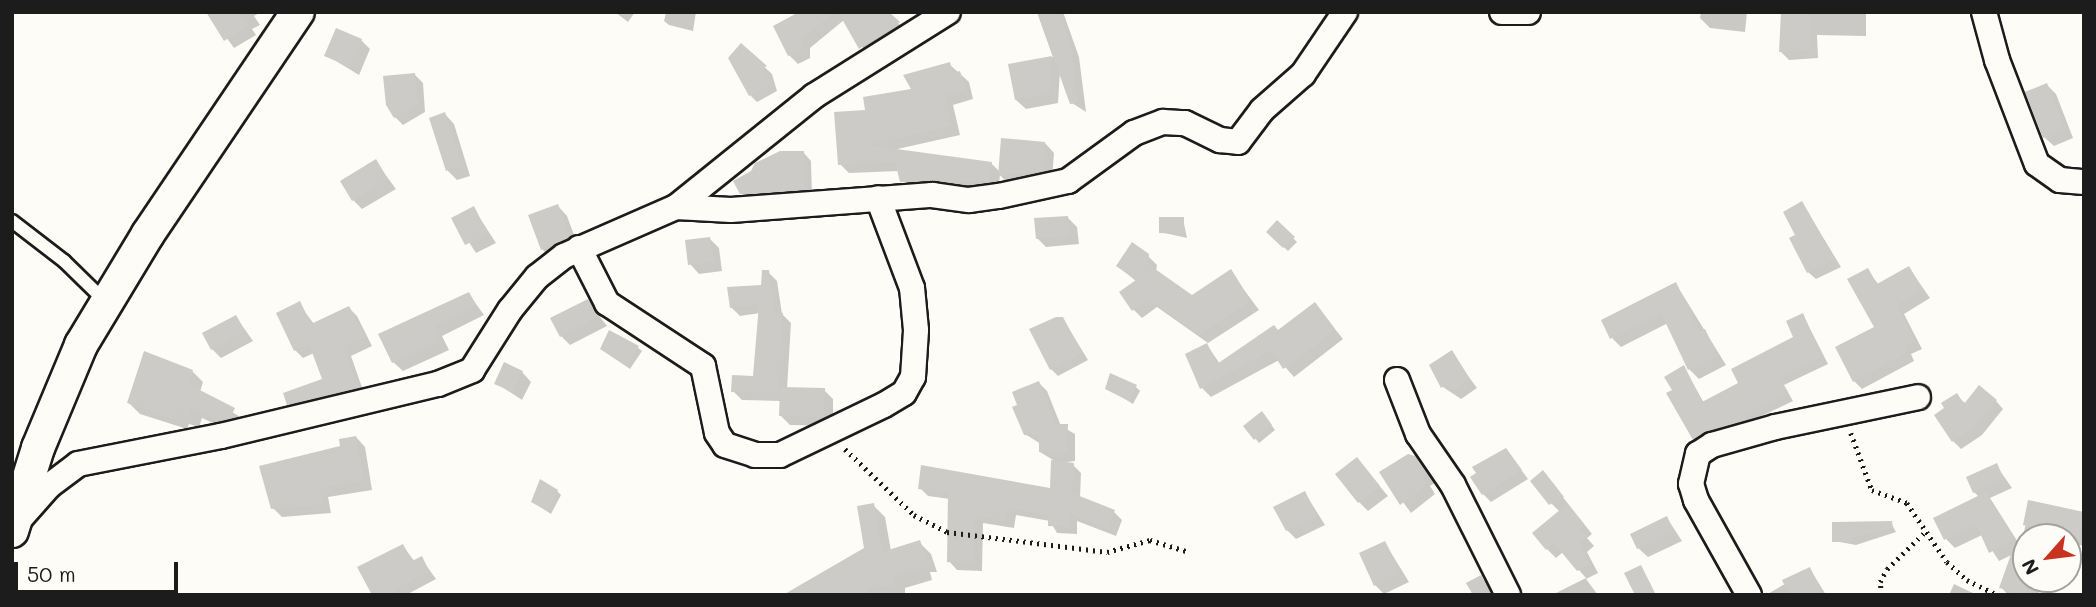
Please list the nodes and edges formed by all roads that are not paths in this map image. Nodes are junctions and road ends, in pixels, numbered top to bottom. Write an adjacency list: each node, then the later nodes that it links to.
1 (298, 12): 12 (street)
2 (948, 12): 9 (street)
3 (1345, 12): 8 (street)
4 (1502, 12): 5 (street)
5 (1528, 12)
6 (1984, 12): 7 (street)
7 (2084, 182)
8 (878, 198): 9 (street); 11 (street)
9 (676, 207): 11 (street)
10 (12, 221): 12 (lane)
11 (579, 248): 16 (street)
12 (106, 303): 15 (street)
13 (1397, 380): 17 (street)
14 (1918, 397): 18 (street)
15 (21, 472): 16 (street)
16 (13, 529)
17 (1508, 595)
18 (1749, 595)

